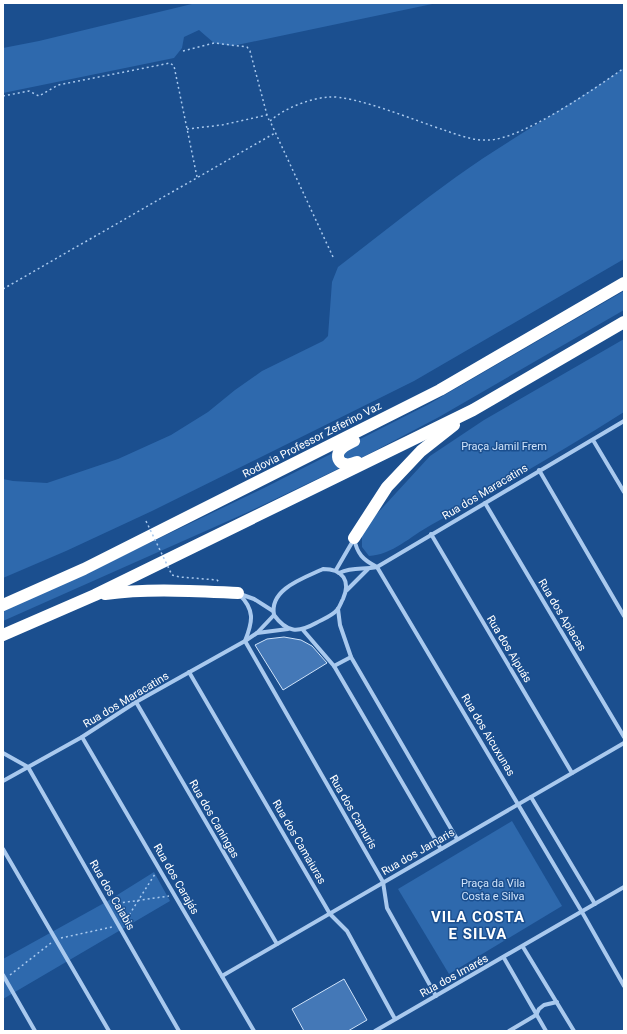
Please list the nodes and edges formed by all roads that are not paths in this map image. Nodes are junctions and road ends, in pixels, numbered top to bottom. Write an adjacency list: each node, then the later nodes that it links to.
1 (624, 283): 2 (highway, Rodovia Professor Zeferino Vaz)
2 (577, 311): 3 (highway); 18 (highway, Rodovia Professor Zeferino Vaz)
3 (620, 324): 4 (highway)
4 (473, 410): 11 (highway); 17 (highway)
5 (624, 421): 6 (street, Rua dos Maracatins)
6 (593, 440): 7 (street, Rua dos Maracatins); 8 (street)
7 (539, 470): 9 (street, Rua dos Maracatins); 21 (street)
8 (624, 492)
9 (485, 503): 10 (street, Rua dos Maracatins); 32 (street, Rua dos Apiacas)
10 (431, 534): 12 (street, Rua dos Maracatins); 36 (street, Rua dos Aipuás)
11 (354, 538): 12 (street); 14 (street)
12 (377, 567): 13 (street, Rua dos Maracatins); 39 (street, Rua dos Aicuxunas)
13 (368, 569): 14 (street, Rua dos Maracatins); 15 (street)
14 (337, 572): 15 (street); 20 (street)
15 (347, 590): 19 (street)
16 (238, 593): 17 (highway); 20 (street); 26 (street)
17 (95, 595): 25 (highway)
18 (3, 605)
19 (338, 609): 23 (street); 27 (street)
20 (273, 613): 22 (street); 24 (street, Rua dos Maracatins)
21 (624, 616)
22 (288, 629): 23 (street); 24 (street, Rua dos Maracatins)
23 (303, 630): 28 (street)
24 (257, 633): 26 (street, Rua dos Maracatins)
25 (3, 635)
26 (245, 640): 29 (street, Rua dos Maracatins); 43 (street, Rua dos Camuris)
27 (351, 657): 28 (street); 40 (street)
28 (334, 666): 42 (street)
29 (189, 672): 30 (street, Rua dos Maracatins); 47 (street, Rua dos Camaiuras)
30 (136, 702): 31 (street, Rua dos Maracatins); 48 (street, Rua dos Caningas)
31 (82, 737): 35 (street, Rua dos Maracatins); 51 (street, Rua dos Carajás)
32 (624, 737)
33 (624, 743): 36 (street, Rua dos Jamaris)
34 (3, 753): 35 (street)
35 (28, 767): 37 (street, Rua dos Maracatins); 61 (street, Rua dos Caiabis)
36 (572, 773): 38 (street, Rua dos Jamaris)
37 (3, 781)
38 (531, 797): 39 (street, Rua dos Jamaris); 45 (street)
39 (519, 804): 40 (street, Rua dos Jamaris); 46 (street, Rua dos Aicuxunas)
40 (457, 839): 42 (street, Rua dos Jamaris)
41 (3, 849): 60 (street)
42 (441, 849): 43 (street, Rua dos Jamaris)
43 (383, 882): 47 (street, Rua dos Jamaris); 54 (street, Rua dos Camuris)
44 (624, 887): 45 (street, Rua dos Imarés)
45 (595, 904): 46 (street, Rua dos Imarés)
46 (582, 912): 49 (street, Rua dos Imarés); 53 (street, Rua dos Aicuxunas)
47 (330, 914): 48 (street, Rua dos Jamaris); 57 (street, Rua dos Camaiuras)
48 (277, 944): 51 (street, Rua dos Jamaris)
49 (523, 947): 50 (street, Rua dos Imarés); 55 (street)
50 (504, 958): 54 (street, Rua dos Imarés); 56 (street)
51 (222, 976): 58 (street, Rua dos Carajás)
52 (4, 977): 59 (street)
53 (624, 986)
54 (436, 996): 57 (street, Rua dos Imarés)
55 (557, 1002): 56 (street); 66 (street)
56 (536, 1015): 64 (street); 65 (street)
57 (395, 1019): 63 (street, Rua dos Imarés)
58 (254, 1030): 62 (street)
59 (35, 1031)
60 (109, 1031)
61 (180, 1031)
62 (248, 1031)
63 (375, 1031)
64 (509, 1031)
65 (546, 1031)
66 (574, 1031)

